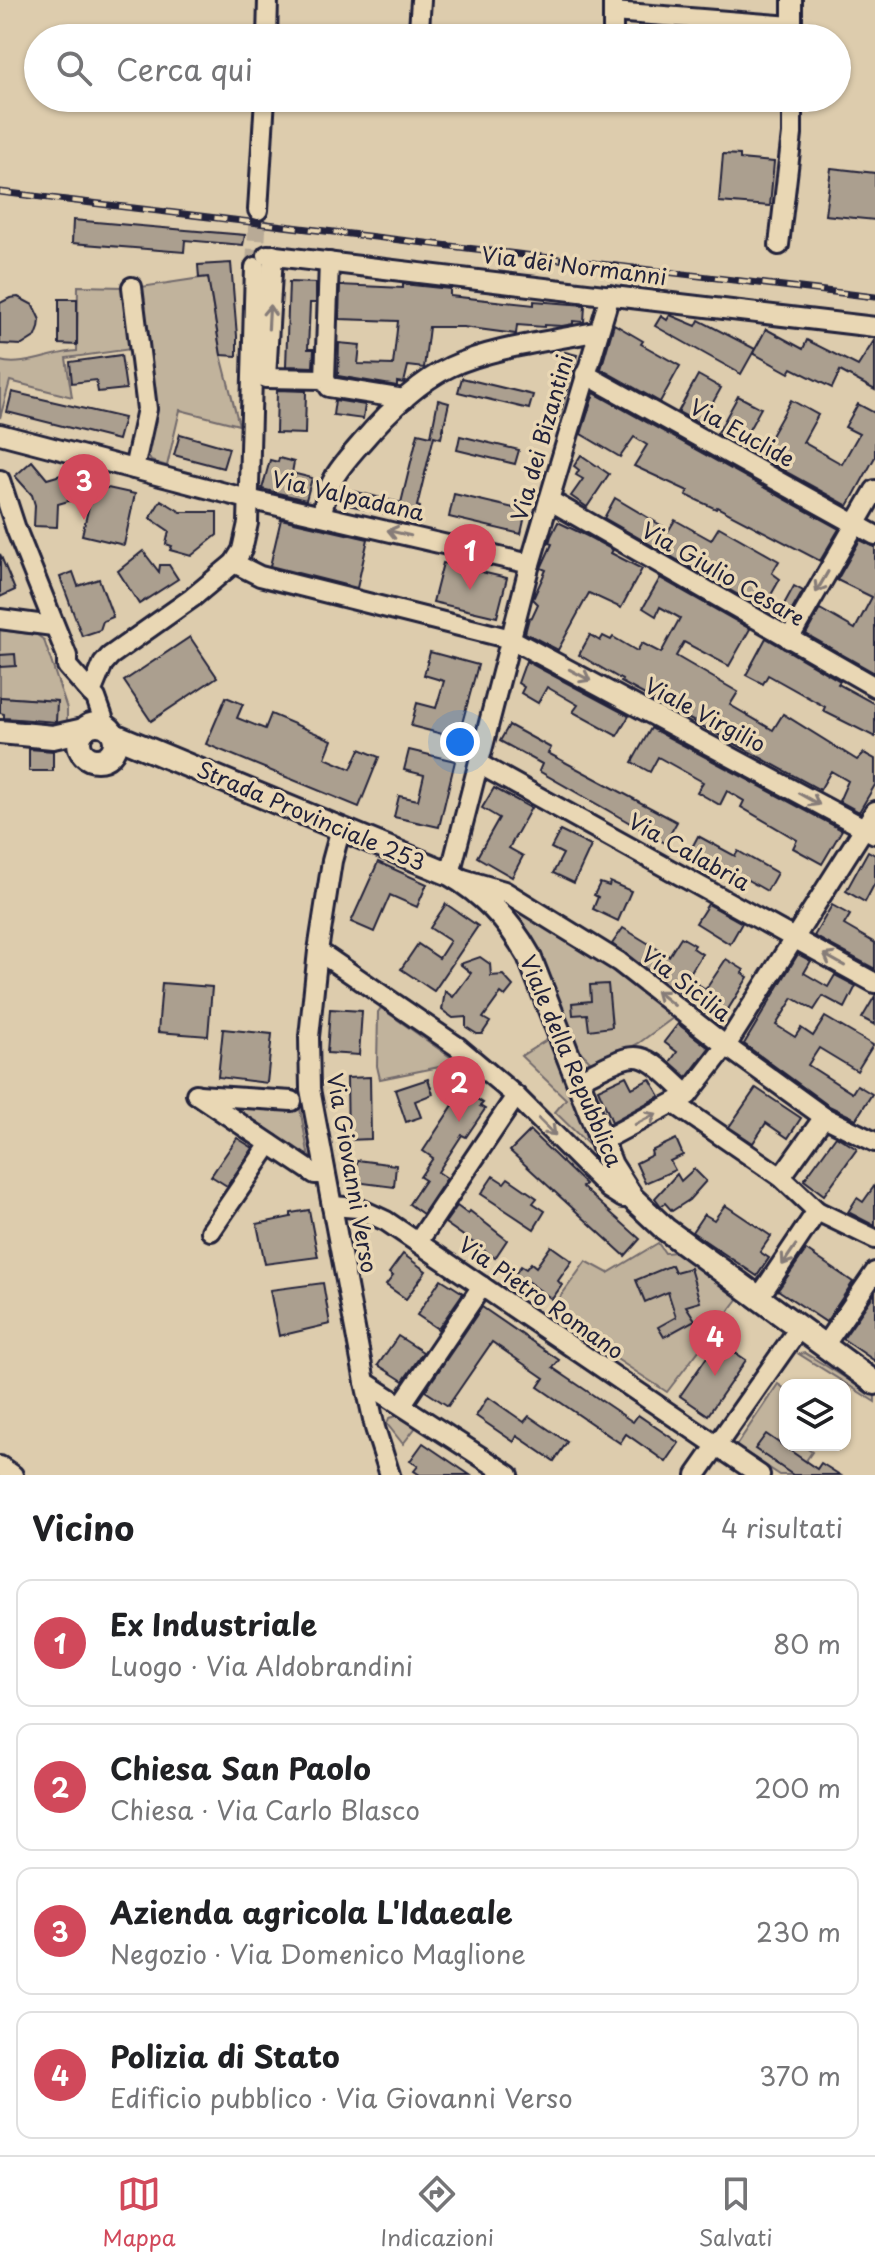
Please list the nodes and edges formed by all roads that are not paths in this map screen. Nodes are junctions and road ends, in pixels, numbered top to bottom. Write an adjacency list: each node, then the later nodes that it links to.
1 (268, 0): 5 (street)
2 (421, 0): 6 (street)
3 (792, 0): 8 (street)
4 (613, 6): 7 (street)
5 (267, 24)
6 (419, 24)
7 (737, 24)
8 (792, 24)
9 (264, 112): 11 (street)
10 (792, 112): 12 (street)
11 (258, 210)
12 (779, 245)
13 (265, 259): 14 (street, Via dei Normanni); 20 (street, one-way to 13); 26 (street)
14 (329, 262): 16 (street, Via dei Normanni); 20 (street)
15 (132, 287): 23 (street)
16 (610, 295): 17 (street, Via dei Normanni); 18 (street, Via dei Bizantini)
17 (875, 327)
18 (599, 331): 19 (street, Via dei Bizantini); 21 (street)
19 (585, 374): 27 (street, Via dei Bizantini); 29 (street, Via Euclide)
20 (325, 379): 21 (street)
21 (404, 399): 28 (street)
22 (0, 434): 23 (street, Via Valpadana)
23 (134, 469): 26 (street, Via Valpadana)
24 (0, 480): 30 (street)
25 (875, 490): 29 (street)
26 (248, 499): 28 (street, Via Valpadana); 32 (street)
27 (549, 500): 33 (street, Via dei Bizantini); 37 (street, Via Giulio Cesare)
28 (322, 515): 33 (street, Via Valpadana, one-way to 28)
29 (855, 524): 31 (street, Via Euclide); 37 (street, one-way to 37)
30 (8, 528): 35 (street)
31 (875, 535)
32 (234, 563): 36 (street, Viale Virgilio); 39 (street)
33 (530, 564): 36 (street, Via dei Bizantini)
34 (0, 619): 35 (street)
35 (53, 626): 38 (street)
36 (511, 639): 44 (street, Via dei Bizantini); 47 (street, Viale Virgilio, one-way to 47)
37 (789, 639): 40 (street, Via Giulio Cesare)
38 (67, 656): 39 (street); 41 (street)
39 (103, 664): 41 (street)
40 (875, 687)
41 (93, 695): 43 (street)
42 (0, 732): 43 (main road)
43 (98, 737): 46 (main road, Strada Provinciale 253)
44 (479, 764): 48 (street, Via dei Bizantini); 49 (street, Via Calabria)
45 (875, 811): 47 (street)
46 (341, 828): 48 (main road, Strada Provinciale 253); 50 (street, Via Giovanni Verso)
47 (869, 831): 49 (street)
48 (460, 873): 52 (street, Via Sicilia, one-way to 48); 53 (main road, Viale della Repubblica)
49 (793, 938): 51 (street, Via Calabria, one-way to 49); 52 (street)
50 (318, 951): 54 (street); 63 (street, Via Giovanni Verso)
51 (875, 983)
52 (726, 1046): 55 (street); 57 (street, Via Sicilia)
53 (578, 1080): 55 (street); 58 (main road, Viale della Repubblica)
54 (516, 1096): 61 (street, one-way to 61); 70 (street)
55 (682, 1100): 58 (street, one-way to 55); 64 (street)
56 (292, 1101): 60 (street)
57 (824, 1117): 59 (street, Via Sicilia); 64 (street)
58 (602, 1141): 62 (main road, Viale della Repubblica)
59 (875, 1142)
60 (270, 1144): 63 (street); 68 (street)
61 (579, 1158): 62 (street); 65 (street)
62 (611, 1165): 65 (main road, Viale della Repubblica)
63 (325, 1174): 66 (street, Via Giovanni Verso)
64 (781, 1177): 67 (street)
65 (632, 1198): 73 (main road, Viale della Repubblica)
66 (332, 1206): 70 (street, Via Pietro Romano); 76 (street, Via Giovanni Verso)
67 (817, 1211): 69 (street); 73 (street, one-way to 73)
68 (211, 1231)
69 (875, 1239)
70 (418, 1242): 72 (street, Via Pietro Romano)
71 (875, 1272): 75 (street)
72 (482, 1286): 78 (street); 79 (street, Via Pietro Romano)
73 (758, 1299): 74 (main road, Viale della Repubblica)
74 (799, 1328): 75 (main road, Viale della Repubblica); 79 (street)
75 (824, 1346): 77 (main road, Viale della Repubblica)
76 (365, 1382): 78 (street); 82 (street, Via Giovanni Verso)
77 (875, 1383)
78 (402, 1404): 83 (street)
79 (716, 1447): 84 (street); 85 (street, Via Pietro Romano)
80 (0, 1466): 81 (street)
81 (13, 1475)
82 (390, 1475)
83 (509, 1475)
84 (696, 1475)
85 (760, 1475)

